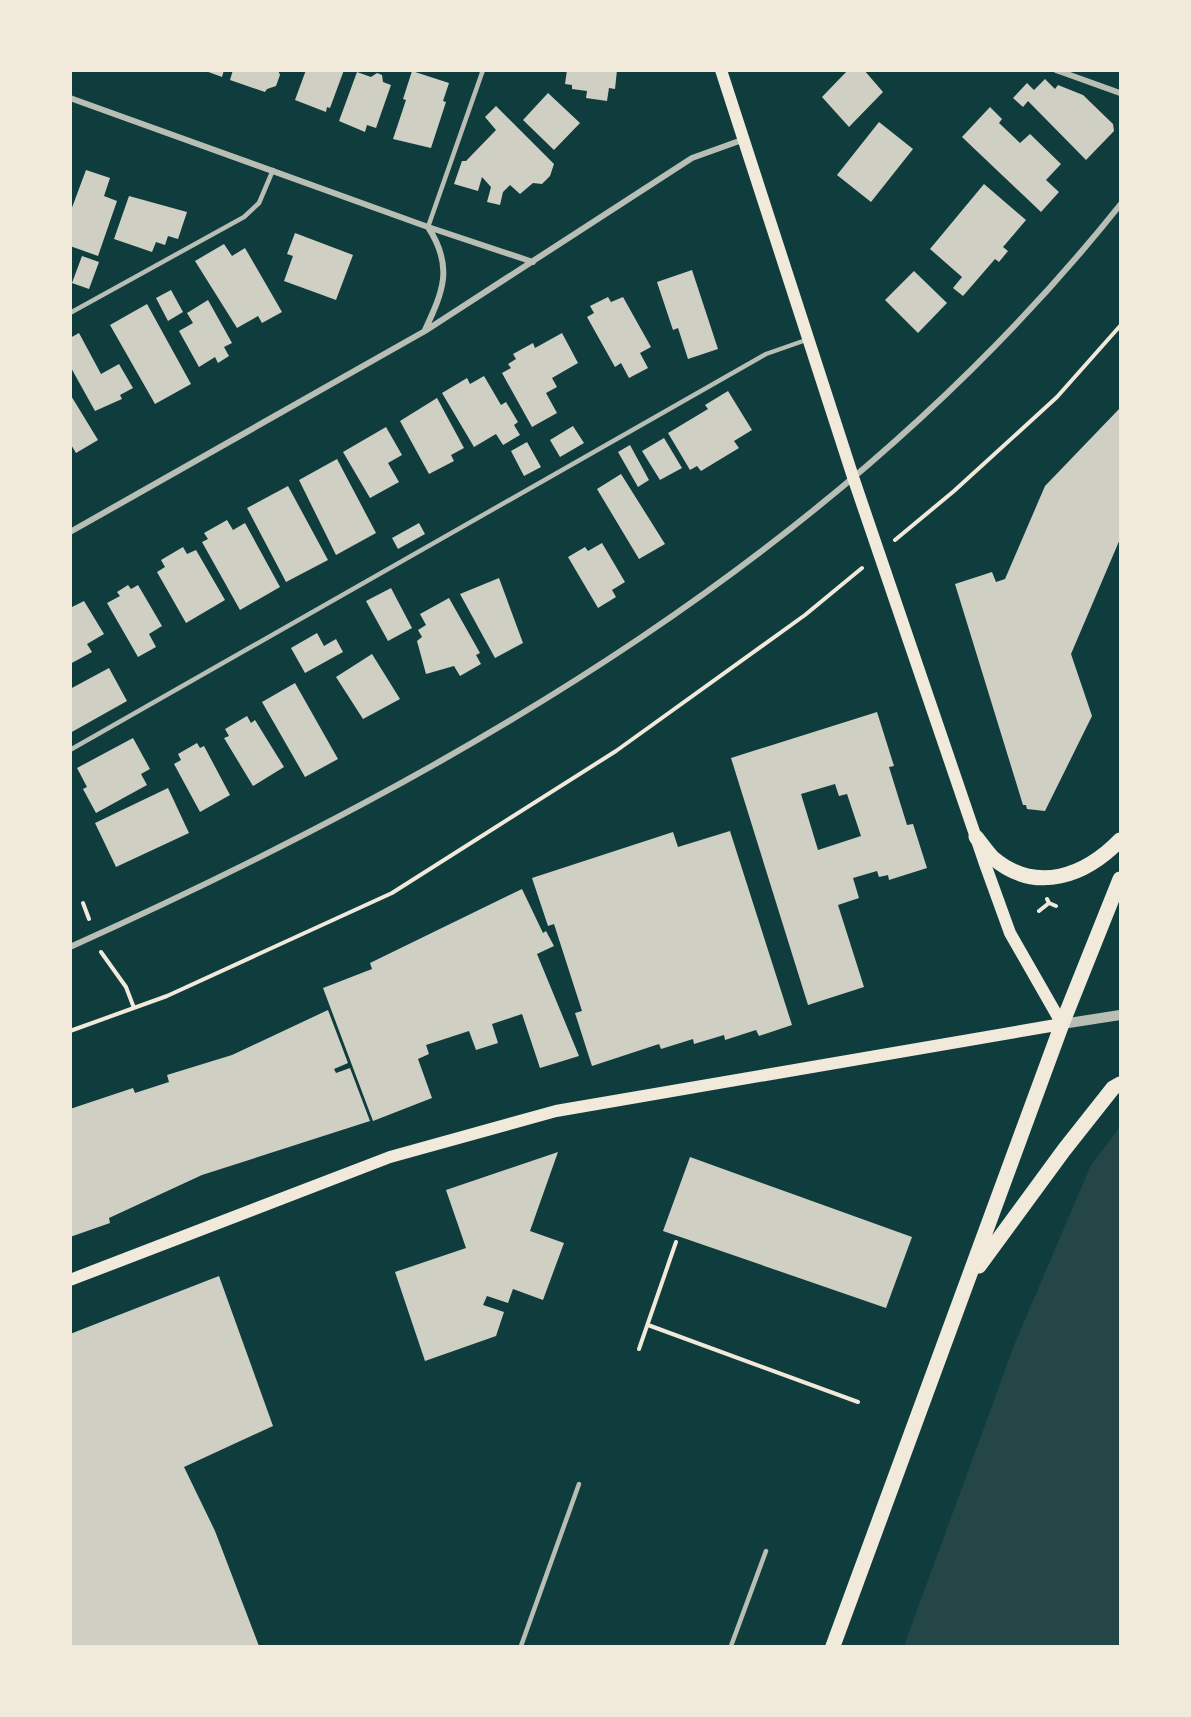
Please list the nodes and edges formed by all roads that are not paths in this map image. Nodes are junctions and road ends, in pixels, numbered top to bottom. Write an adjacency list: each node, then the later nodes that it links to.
1 (483, 70): 9 (lane)
2 (721, 70): 6 (main road)
3 (1056, 70): 4 (street)
4 (1120, 93)
5 (70, 98): 7 (street)
6 (742, 140): 10 (street); 13 (main road)
7 (273, 170): 9 (street); 11 (lane)
8 (1120, 205): 14 (street)
9 (428, 227): 10 (street); 12 (street)
10 (533, 262): 12 (street)
11 (70, 313)
12 (424, 331): 15 (street)
13 (809, 339): 14 (main road); 16 (lane)
14 (854, 480): 17 (main road); 20 (street)
15 (70, 532)
16 (70, 750)
17 (976, 837): 18 (main road); 22 (main road)
18 (1120, 840)
19 (1120, 879): 22 (main road)
20 (70, 947)
21 (1120, 1015): 22 (street)
22 (1062, 1024): 24 (main road); 25 (main road)
23 (1120, 1084): 25 (main road)
24 (70, 1280)
25 (969, 1281): 30 (main road)
26 (579, 1484): 28 (lane)
27 (766, 1551): 29 (lane)
28 (521, 1647)
29 (731, 1647)
30 (833, 1647)

